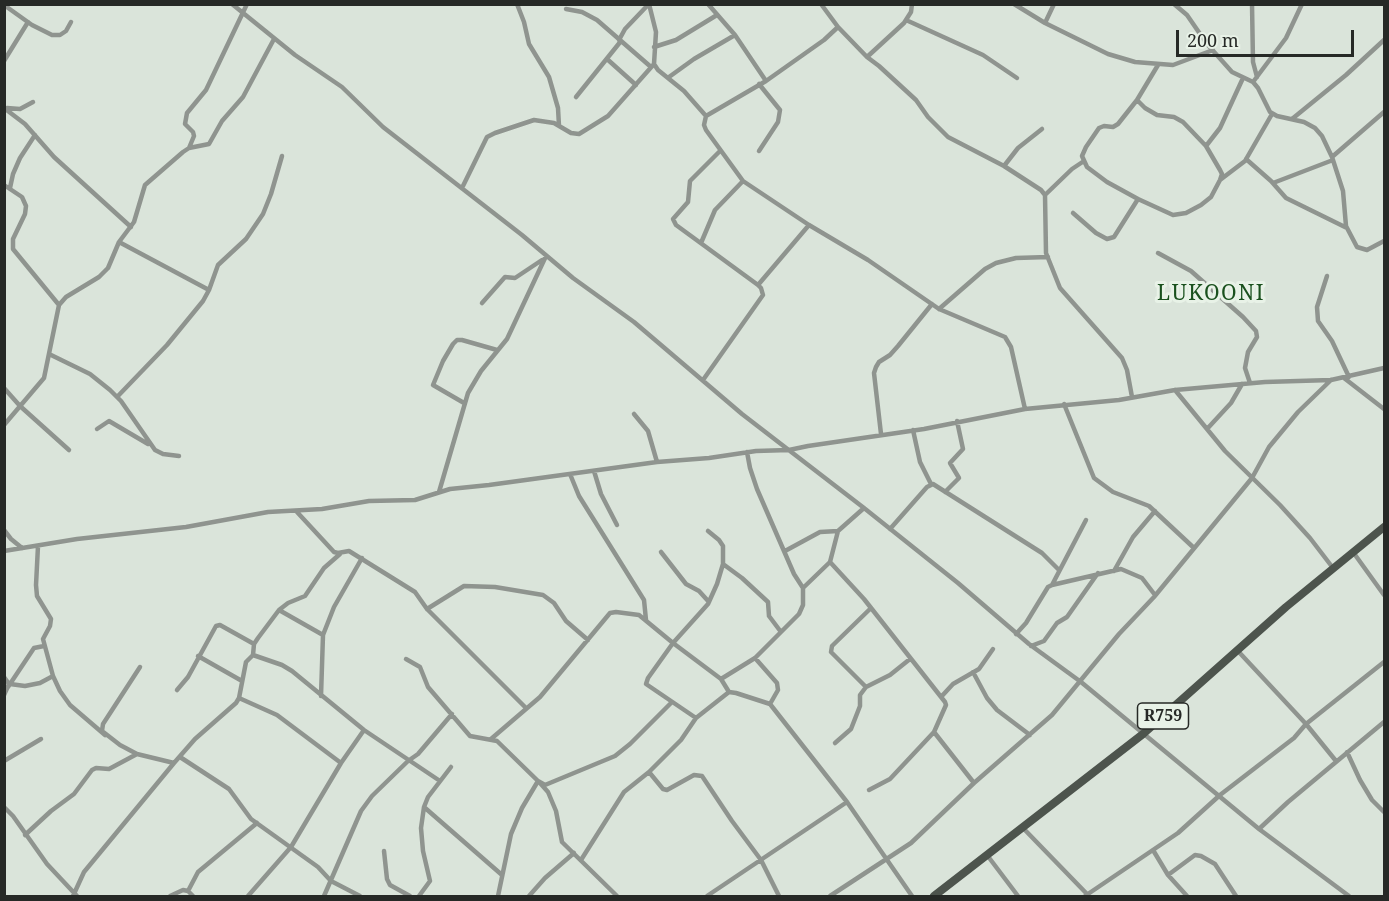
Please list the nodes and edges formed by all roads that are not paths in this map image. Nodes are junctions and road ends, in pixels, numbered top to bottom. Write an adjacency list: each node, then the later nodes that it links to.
1 (232, 4): 15 (street)
2 (247, 4): 15 (street)
3 (517, 4): 49 (street)
4 (708, 4): 16 (street)
5 (821, 4): 21 (street)
6 (912, 4): 17 (street)
7 (1014, 4): 20 (street)
8 (1054, 4): 20 (street)
9 (1174, 4): 27 (street)
10 (1252, 4): 34 (street)
11 (1302, 4): 34 (street)
12 (4, 5): 18 (street)
13 (646, 6): 25 (street); 26 (street)
14 (566, 9): 25 (street)
15 (242, 12): 23 (street); 53 (street)
16 (717, 15): 22 (street); 26 (street)
17 (906, 20): 28 (street); 35 (street)
18 (28, 22): 19 (street); 30 (street)
19 (71, 22)
20 (1045, 23): 32 (street)
21 (838, 27): 28 (street); 37 (street)
22 (735, 35): 33 (street); 37 (street)
23 (274, 39): 53 (street); 66 (street)
24 (1384, 40): 48 (street)
25 (620, 41): 29 (street); 31 (street)
26 (654, 47): 31 (street)
27 (1213, 50): 32 (street); 36 (street)
28 (867, 57): 60 (street)
29 (607, 59): 40 (street); 41 (street)
30 (4, 61)
31 (652, 65): 33 (street); 40 (street)
32 (1158, 65): 42 (street)
33 (669, 77): 47 (street)
34 (1257, 77): 38 (street)
35 (1017, 78)
36 (1243, 78): 38 (street); 52 (street)
37 (766, 81): 39 (street)
38 (1253, 82): 46 (street)
39 (759, 84): 47 (street); 55 (street)
40 (636, 85): 49 (street)
41 (576, 97)
42 (1137, 100): 52 (street); 59 (street)
43 (33, 102): 44 (street)
44 (4, 108): 51 (street)
45 (1384, 112): 57 (street)
46 (1272, 114): 48 (street); 58 (street)
47 (706, 116): 54 (street)
48 (1292, 119): 57 (street)
49 (559, 126): 66 (street)
50 (1042, 129): 60 (street)
51 (35, 135): 65 (street); 71 (street)
52 (1206, 146): 61 (street)
53 (189, 148): 71 (street)
54 (720, 151): 62 (street); 75 (street)
55 (759, 151)
56 (282, 156): 81 (street)
57 (1332, 158): 63 (street); 72 (street)
58 (1246, 159): 61 (street); 63 (street)
59 (1084, 161): 67 (street); 68 (street)
60 (1004, 166): 67 (street)
61 (1220, 180): 68 (street)
62 (743, 181): 70 (street); 75 (street)
63 (1273, 183): 72 (street)
64 (4, 185): 65 (street)
65 (10, 188): 84 (street)
66 (462, 188): 77 (street)
67 (1045, 195): 78 (street)
68 (1138, 199): 69 (street)
69 (1073, 213)
70 (809, 225): 80 (street); 83 (street)
71 (131, 227): 74 (street)
72 (1347, 228): 73 (street)
73 (1384, 241)
74 (119, 242): 81 (street); 84 (street)
75 (701, 243): 80 (street)
76 (1158, 253): 92 (street)
77 (545, 257): 82 (street); 86 (street); 90 (street)
78 (1048, 257): 85 (street); 97 (street)
79 (1327, 276): 89 (street)
80 (758, 285): 90 (street)
81 (209, 290): 96 (street)
82 (482, 303)
83 (932, 304): 85 (street); 109 (street)
84 (59, 305): 87 (street)
85 (939, 309): 101 (street)
86 (497, 350): 98 (street); 98 (street)
87 (49, 354): 96 (street); 100 (street)
88 (1384, 368): 89 (street)
89 (1346, 377): 91 (street); 102 (street)
90 (703, 380): 112 (street)
91 (1331, 380): 92 (street); 118 (street)
92 (1250, 383): 93 (street)
93 (1242, 384): 95 (street); 107 (street)
94 (4, 388): 100 (street)
95 (1175, 390): 97 (street); 107 (street)
96 (117, 397): 110 (street)
97 (1132, 397): 99 (street)
98 (464, 404): 120 (street)
99 (1064, 404): 101 (street); 123 (street)
100 (20, 406): 105 (street); 111 (street)
101 (1025, 409): 104 (street)
102 (1384, 409)
103 (634, 414): 115 (street)
104 (957, 422): 108 (street); 121 (street)
105 (4, 425)
106 (97, 429): 110 (street)
107 (1207, 429): 118 (street)
108 (913, 430): 109 (street); 119 (street)
109 (881, 434): 112 (street)
110 (150, 445): 114 (street)
111 (69, 450)
112 (789, 450): 113 (street); 122 (street)
113 (747, 452): 115 (street); 136 (street)
114 (179, 456)
115 (657, 462): 116 (street)
116 (594, 471): 117 (street); 126 (street)
117 (570, 474): 120 (street); 155 (street)
118 (1252, 478): 134 (street); 143 (street)
119 (931, 484): 121 (street); 128 (street)
120 (440, 492): 124 (street)
121 (945, 492): 144 (street)
122 (864, 508): 128 (street); 131 (street)
123 (1155, 511): 134 (street); 145 (street)
124 (297, 512): 132 (street); 137 (street)
125 (1086, 520): 144 (street)
126 (617, 525)
127 (1384, 527): 139 (main road, R759)
128 (890, 529): 158 (street)
129 (4, 530): 133 (street)
130 (708, 531): 142 (street)
131 (838, 531): 136 (street); 141 (street)
132 (38, 546): 133 (street); 162 (street)
133 (22, 548): 135 (street)
134 (1194, 548): 150 (street)
135 (4, 551)
136 (785, 551): 148 (street)
137 (342, 552): 140 (street); 154 (street)
138 (661, 552): 151 (street)
139 (1353, 552): 143 (main road, R759); 149 (street)
140 (362, 558): 153 (street); 157 (street)
141 (830, 562): 148 (street); 152 (street)
142 (723, 564): 151 (street); 156 (street)
143 (1333, 568): 165 (main road, R759)
144 (1059, 570): 147 (street)
145 (1114, 571): 146 (street); 150 (street)
146 (1098, 573): 147 (street); 163 (street)
147 (1052, 585): 158 (street)
148 (803, 588): 156 (street)
149 (1384, 595)
150 (1155, 596): 178 (street)
151 (709, 602): 161 (street)
152 (871, 608): 170 (street); 180 (street)
153 (427, 609): 159 (street); 189 (street)
154 (279, 610): 157 (street); 160 (street)
155 (646, 620): 159 (street); 161 (street)
156 (782, 632): 168 (street)
157 (323, 634): 184 (street)
158 (1016, 634): 163 (street)
159 (588, 640): 189 (street)
160 (254, 644): 166 (street); 167 (street)
161 (673, 644): 176 (street); 187 (street)
162 (44, 646): 174 (street); 179 (street)
163 (1031, 646): 178 (street)
164 (993, 650): 173 (street)
165 (1238, 650): 193 (street); 196 (main road, R759)
166 (253, 655): 177 (street); 184 (street)
167 (198, 656): 177 (street); 181 (street)
168 (754, 658): 176 (street); 188 (street)
169 (406, 659): 190 (street)
170 (910, 659): 180 (street); 185 (street)
171 (1384, 662): 193 (street)
172 (140, 667): 197 (street)
173 (974, 672): 185 (street); 198 (street)
174 (53, 676): 179 (street); 197 (street)
175 (4, 677): 179 (street)
176 (722, 679): 182 (street)
177 (242, 681): 186 (street)
178 (1081, 682): 196 (street); 198 (street)
179 (9, 685): 183 (street)
180 (866, 687): 201 (street)
181 (177, 690)
182 (729, 692): 188 (street); 191 (street)
183 (4, 695)
184 (321, 696): 194 (street)
185 (941, 697): 195 (street)
186 (239, 698): 204 (street); 209 (street)
187 (672, 702): 191 (street); 213 (street)
188 (770, 704): 217 (street)
189 (526, 708): 200 (street)
190 (452, 714): 200 (street); 206 (street)
191 (696, 718): 211 (street)
192 (1384, 722): 202 (street)
193 (1306, 724): 207 (street); 216 (street)
194 (364, 730): 206 (street); 209 (street)
195 (934, 732): 214 (street); 215 (street)
196 (1143, 734): 216 (street); 222 (main road, R759)
197 (105, 735): 203 (street)
198 (1030, 735): 214 (street)
199 (41, 739): 205 (street)
200 (492, 739): 213 (street)
201 (835, 743)
202 (1347, 752): 207 (street); 220 (street)
203 (137, 754): 208 (street); 224 (street)
204 (180, 757): 208 (street); 221 (street)
205 (4, 761)
206 (408, 761): 212 (street); 235 (street)
207 (1336, 761): 223 (street)
208 (174, 763): 237 (street)
209 (341, 763): 225 (street)
210 (451, 767): 212 (street)
211 (649, 772): 231 (street); 232 (street)
212 (440, 781): 219 (street)
213 (539, 782): 228 (street); 233 (street)
214 (974, 783): 230 (street)
215 (869, 790)
216 (1220, 795): 223 (street); 227 (street)
217 (847, 802): 230 (street); 232 (street)
218 (4, 807): 224 (street)
219 (424, 807): 233 (street); 245 (street)
220 (1384, 812)
221 (257, 824): 225 (street); 236 (street)
222 (1023, 828): 229 (main road, R759); 238 (street)
223 (1259, 829): 257 (street)
224 (25, 835): 237 (street)
225 (291, 847): 235 (street); 241 (street)
226 (384, 850): 244 (street)
227 (1153, 850): 234 (street); 238 (street)
228 (574, 853): 231 (street); 247 (street)
229 (987, 855): 253 (main road, R759); 254 (street)
230 (885, 858): 251 (street); 252 (street)
231 (581, 860): 248 (street)
232 (761, 860): 249 (street); 250 (street)
233 (502, 875): 246 (street)
234 (1168, 875): 255 (street); 256 (street)
235 (330, 881): 242 (street); 243 (street)
236 (188, 891): 239 (street); 240 (street)
237 (74, 895)
238 (1086, 896)
239 (170, 897)
240 (193, 897)
241 (248, 897)
242 (324, 897)
243 (360, 897)
244 (410, 897)
245 (419, 897)
246 (498, 897)
247 (528, 897)
248 (617, 897)
249 (707, 897)
250 (779, 897)
251 (830, 897)
252 (912, 897)
253 (934, 897)
254 (1018, 897)
255 (1186, 897)
256 (1236, 897)
257 (1349, 897)

